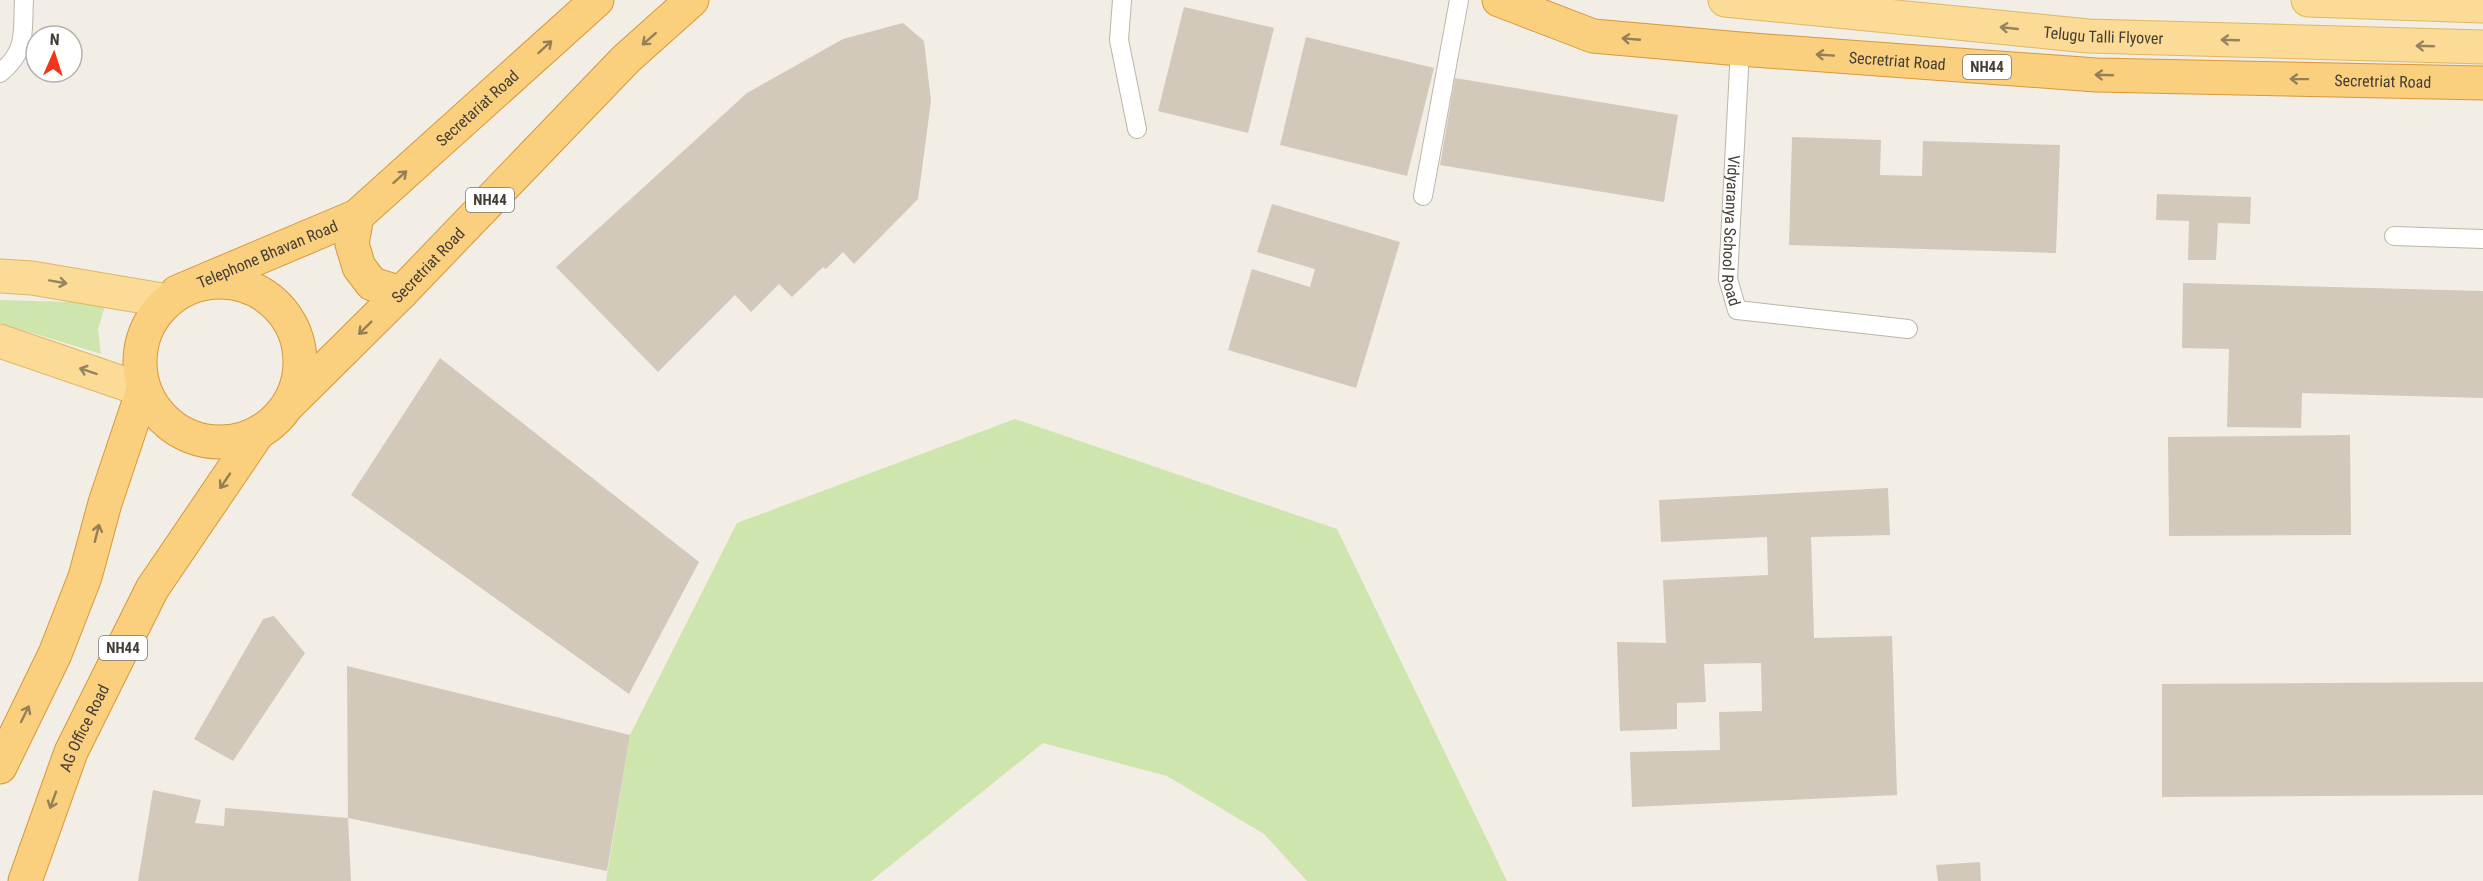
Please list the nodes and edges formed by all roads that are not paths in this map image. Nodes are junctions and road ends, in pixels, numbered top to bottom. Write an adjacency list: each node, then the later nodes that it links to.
1 (24, 0): 12 (lane)
2 (597, 0): 16 (highway, Secretariat Road, one-way to 2)
3 (692, 0): 20 (highway, Secretriat Road / NH44, one-way to 20)
4 (1122, 0): 14 (lane)
5 (1459, 0): 15 (lane)
6 (1499, 0): 11 (highway, Secretriat Road / NH44, one-way to 6)
7 (1725, 0): 10 (main road, Telugu Talli Flyover, one-way to 7)
8 (2308, 0): 9 (main road)
9 (2483, 6)
10 (2483, 47)
11 (1740, 49): 13 (highway, Secretriat Road / NH44, one-way to 11); 22 (lane, Vidyaranya School Road)
12 (0, 73)
13 (2483, 83)
14 (1137, 129)
15 (1423, 196)
16 (357, 216): 20 (highway); 21 (highway, Telephone Bhavan Road)
17 (2394, 236): 18 (lane)
18 (2483, 239)
19 (0, 276): 21 (main road, one-way to 21)
20 (401, 293): 25 (highway, Secretriat Road / NH44, one-way to 25)
21 (172, 297): 24 (highway, NH44); 25 (highway, NH44)
22 (1908, 329)
23 (0, 341): 24 (main road, one-way to 23)
24 (143, 390): 26 (highway, NH44); 27 (highway, NH44, one-way to 24)
25 (290, 403): 26 (highway, NH44)
26 (258, 433): 28 (highway, AG Office Road / NH44, one-way to 28)
27 (0, 767)
28 (25, 881)

